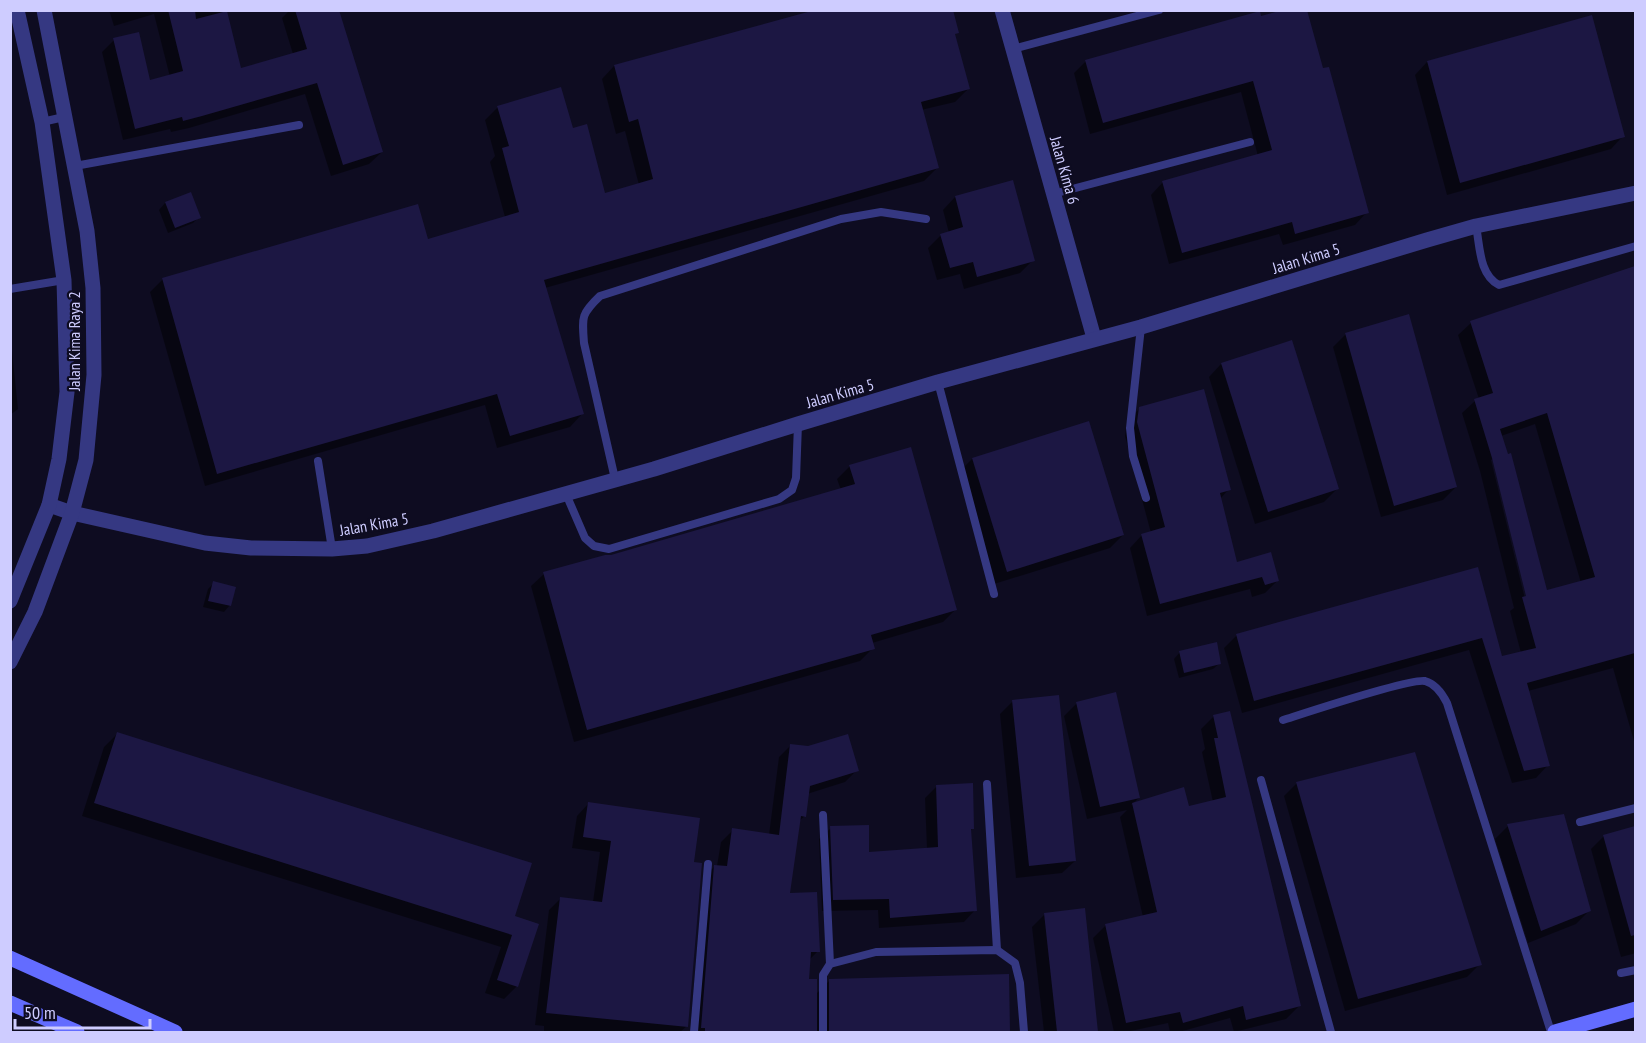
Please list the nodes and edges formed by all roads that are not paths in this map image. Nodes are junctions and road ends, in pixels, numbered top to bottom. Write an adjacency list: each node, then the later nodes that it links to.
1 (44, 10): 6 (street, Jalan Kima Raya 2)
2 (1002, 10): 5 (street, Jalan Kima 6)
3 (1159, 10): 5 (lane)
4 (15, 14): 7 (street, Jalan Kima Raya 2)
5 (1013, 49): 12 (street, Jalan Kima 6)
6 (64, 117): 7 (lane); 10 (street, Jalan Kima Raya 2)
7 (42, 122): 16 (street, Jalan Kima Raya 2)
8 (299, 125): 10 (lane)
9 (1250, 142): 12 (lane)
10 (75, 166): 27 (street, Jalan Kima Raya 2)
11 (1635, 193): 14 (street, Jalan Kima 5)
12 (1053, 194): 19 (street, Jalan Kima 6)
13 (926, 219): 23 (lane)
14 (1476, 226): 15 (lane); 18 (street, Jalan Kima 5)
15 (1635, 246)
16 (64, 280): 17 (lane); 26 (street, Jalan Kima Raya 2)
17 (10, 290)
18 (1141, 327): 19 (street, Jalan Kima 5); 25 (lane)
19 (1094, 338): 20 (street, Jalan Kima 5)
20 (938, 382): 21 (street, Jalan Kima 5); 29 (lane)
21 (798, 424): 23 (street, Jalan Kima 5); 24 (lane)
22 (318, 461): 28 (lane)
23 (615, 479): 24 (street, Jalan Kima 5)
24 (566, 494): 28 (street, Jalan Kima 5)
25 (1146, 498)
26 (49, 505): 27 (street, Jalan Kima 5); 30 (street, Jalan Kima Raya 2)
27 (72, 513): 28 (street, Jalan Kima 5); 31 (street, Jalan Kima Raya 2)
28 (332, 549)
29 (994, 594)
30 (10, 602)
31 (10, 662)
32 (1282, 720): 52 (lane)
33 (1261, 780): 51 (lane)
34 (987, 783): 39 (lane)
35 (1635, 808): 37 (lane)
36 (823, 815): 41 (lane)
37 (1580, 822)
38 (708, 864): 48 (lane)
39 (997, 950): 41 (lane); 50 (lane)
40 (10, 958): 47 (main road)
41 (830, 964): 49 (lane)
42 (1635, 970): 43 (lane)
43 (1621, 973)
44 (10, 1003): 46 (main road)
45 (1635, 1009): 52 (main road)
46 (77, 1032)
47 (175, 1032)
48 (694, 1032)
49 (823, 1032)
50 (1024, 1032)
51 (1331, 1032)
52 (1553, 1032)

